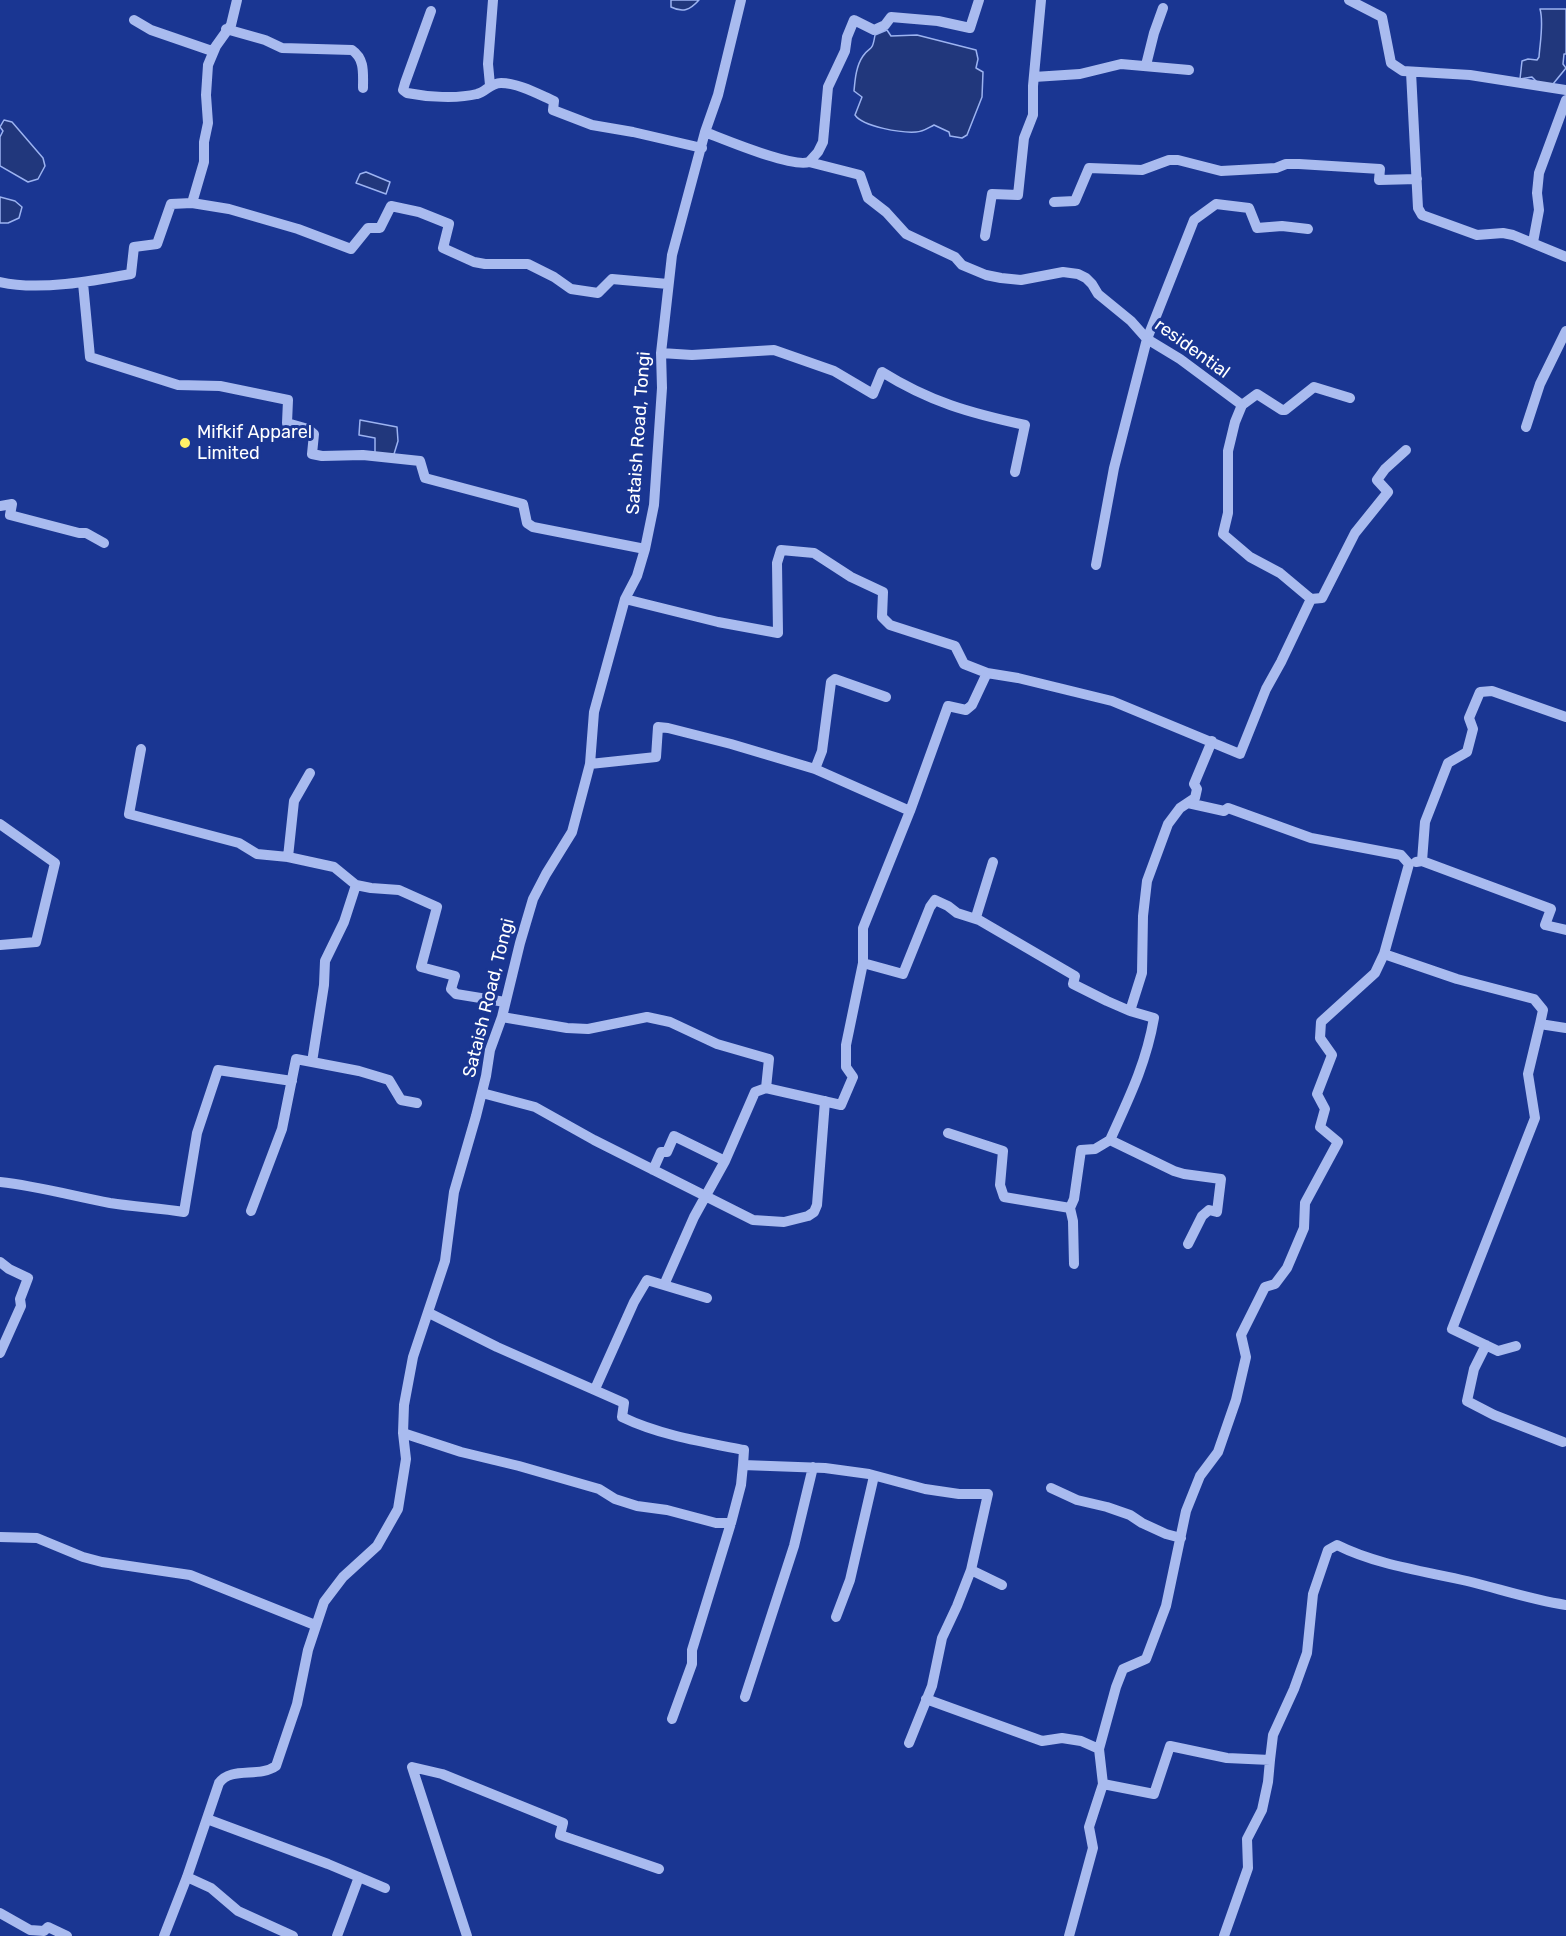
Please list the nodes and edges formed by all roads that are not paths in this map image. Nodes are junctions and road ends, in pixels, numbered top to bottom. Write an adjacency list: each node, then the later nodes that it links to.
1 (237, 0): 10 (street)
2 (493, 0): 16 (street)
3 (741, 0): 20 (street, Sataish Road, Tongi)
4 (979, 0): 22 (street)
5 (1041, 0): 15 (street)
6 (1349, 0): 14 (street)
7 (1163, 8): 12 (street)
8 (431, 11): 16 (street)
9 (134, 20): 11 (street)
10 (226, 29): 11 (street); 17 (street)
11 (216, 46): 25 (street)
12 (1146, 65): 13 (street); 15 (street)
13 (1189, 70)
14 (1412, 72): 18 (street); 23 (street)
15 (1034, 77): 27 (street)
16 (490, 85): 21 (street)
17 (363, 88)
18 (1566, 90)
19 (1566, 100): 28 (street)
20 (705, 132): 21 (street, Sataish Road, Tongi); 22 (street, residential)
21 (702, 148): 32 (street, Sataish Road, Tongi)
22 (809, 162): 34 (street, residential)
23 (1417, 179): 24 (street); 28 (street)
24 (1054, 202)
25 (192, 203): 31 (street); 32 (street)
26 (1308, 229): 34 (street)
27 (985, 236)
28 (1533, 242): 29 (street)
29 (1566, 257)
30 (0, 282): 31 (street)
31 (83, 283): 43 (street)
32 (668, 284): 35 (street, Sataish Road, Tongi)
33 (1566, 331): 38 (street)
34 (1147, 339): 37 (street, residential); 44 (street)
35 (661, 353): 40 (street); 43 (street, Sataish Road, Tongi)
36 (1350, 398): 37 (street)
37 (1242, 405): 46 (street)
38 (1526, 427)
39 (1406, 450): 46 (street)
40 (1015, 472)
41 (0, 506): 42 (street)
42 (104, 543)
43 (645, 549): 45 (street, Sataish Road, Tongi)
44 (1096, 565)
45 (625, 599): 47 (street); 52 (street, Sataish Road, Tongi)
46 (1311, 599): 50 (street)
47 (987, 673): 50 (street); 56 (street)
48 (886, 697): 53 (street)
49 (1566, 717): 59 (street)
50 (1212, 741): 55 (street)
51 (141, 749): 58 (street)
52 (590, 764): 53 (street); 68 (street, Sataish Road, Tongi)
53 (815, 769): 56 (street)
54 (310, 773): 58 (street)
55 (1188, 803): 61 (street); 69 (street)
56 (909, 811): 67 (street)
57 (0, 824): 65 (street)
58 (288, 857): 62 (street)
59 (1422, 861): 61 (street); 64 (street)
60 (993, 862): 63 (street)
61 (1409, 864): 66 (street)
62 (356, 885): 68 (street); 73 (street)
63 (979, 920): 67 (street); 69 (street)
64 (1566, 930)
65 (0, 945)
66 (1384, 954): 71 (street); 105 (street)
67 (863, 963): 77 (street)
68 (505, 1002): 70 (street, Sataish Road, Tongi)
69 (1130, 1011): 80 (street)
70 (502, 1017): 75 (street); 76 (street, Sataish Road, Tongi)
71 (1540, 1024): 72 (street); 93 (street)
72 (1566, 1028)
73 (312, 1062): 74 (street); 78 (street)
74 (292, 1081): 83 (street); 86 (street)
75 (766, 1088): 77 (street); 81 (street)
76 (482, 1093): 82 (street); 92 (street, Sataish Road, Tongi)
77 (825, 1101): 84 (street)
78 (417, 1103)
79 (948, 1133): 85 (street)
80 (1110, 1140): 85 (street); 87 (street)
81 (725, 1161): 82 (street); 84 (street)
82 (653, 1170): 84 (street)
83 (0, 1182)
84 (706, 1198): 90 (street)
85 (1070, 1208): 89 (street)
86 (251, 1211)
87 (1188, 1244)
88 (0, 1262): 95 (street)
89 (1074, 1264)
90 (664, 1285): 91 (street); 96 (street)
91 (707, 1298)
92 (429, 1313): 96 (street); 97 (street, Sataish Road, Tongi)
93 (1486, 1345): 94 (street); 98 (street)
94 (1516, 1346)
95 (0, 1353)
96 (595, 1389): 99 (street)
97 (403, 1433): 103 (street); 110 (street, Sataish Road, Tongi)
98 (1563, 1442)
99 (743, 1465): 100 (street); 103 (street)
100 (813, 1467): 101 (street); 111 (street)
101 (874, 1476): 106 (street); 109 (street)
102 (1051, 1488): 105 (street)
103 (731, 1523): 113 (street)
104 (0, 1537): 110 (street)
105 (1180, 1538): 115 (street)
106 (971, 1570): 107 (street); 112 (street)
107 (1002, 1585)
108 (1566, 1605): 116 (street)
109 (836, 1617)
110 (315, 1624): 118 (street, Sataish Road, Tongi)
111 (745, 1697)
112 (926, 1699): 114 (street); 115 (street)
113 (672, 1719)
114 (909, 1743)
115 (1099, 1749): 117 (street)
116 (1270, 1760): 117 (street); 130 (street)
117 (1104, 1784): 129 (street)
118 (207, 1819): 120 (street, Sataish Road, Tongi); 121 (street)
119 (659, 1869): 128 (street)
120 (187, 1877): 125 (street, Sataish Road, Tongi); 126 (street)
121 (359, 1877): 122 (street); 127 (street)
122 (385, 1888)
123 (0, 1913): 124 (street)
124 (67, 1936)
125 (164, 1936)
126 (292, 1936)
127 (337, 1936)
128 (467, 1936)
129 (1069, 1936)
130 (1224, 1936)

